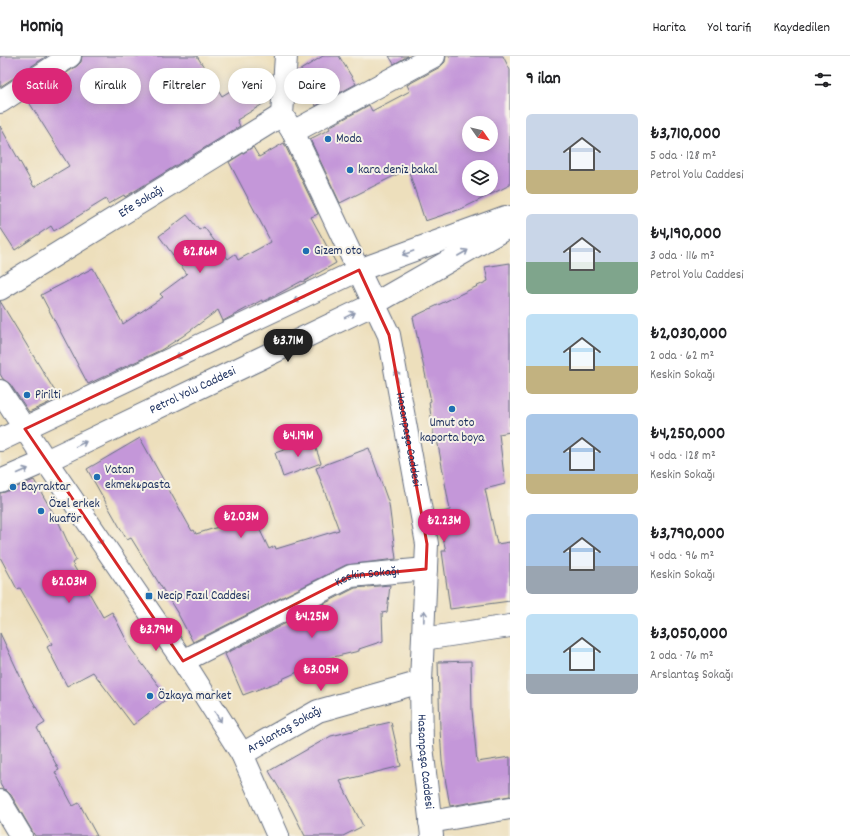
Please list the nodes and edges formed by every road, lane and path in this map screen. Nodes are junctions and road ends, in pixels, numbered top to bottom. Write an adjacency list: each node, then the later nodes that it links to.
1 (70, 56): 4 (street)
2 (286, 56): 5 (street)
3 (434, 56): 5 (street, Efe Sokağı)
4 (0, 102)
5 (288, 124): 8 (street, Hasanpaşa Caddesi); 9 (street, Efe Sokağı)
6 (510, 215): 8 (street, one-way to 8)
7 (510, 226): 10 (street, Petrol Yolu Caddesi, one-way to 7)
8 (359, 270): 10 (street, Hasanpaşa Caddesi); 12 (street, one-way to 12)
9 (0, 289)
10 (374, 304): 14 (street, Petrol Yolu Caddesi, one-way to 10); 16 (street, Hasanpaşa Caddesi, one-way to 10)
11 (0, 391): 12 (street)
12 (25, 429): 13 (street); 14 (street)
13 (0, 440)
14 (46, 461): 15 (street, Petrol Yolu Caddesi, one-way to 14); 19 (street, one-way to 19)
15 (0, 481)
16 (426, 569): 18 (street, Hasanpaşa Caddesi, one-way to 16); 19 (street, Keskin Sokağı)
17 (510, 626): 18 (street)
18 (423, 639): 20 (street, Hasanpaşa Caddesi)
19 (183, 661): 21 (street, one-way to 21)
20 (421, 682): 21 (street, Arslantaş Sokağı); 24 (street, Hasanpaşa Caddesi)
21 (242, 754): 26 (street)
22 (0, 801): 25 (street)
23 (510, 808): 24 (street)
24 (431, 829)
25 (21, 836)
26 (278, 836)

